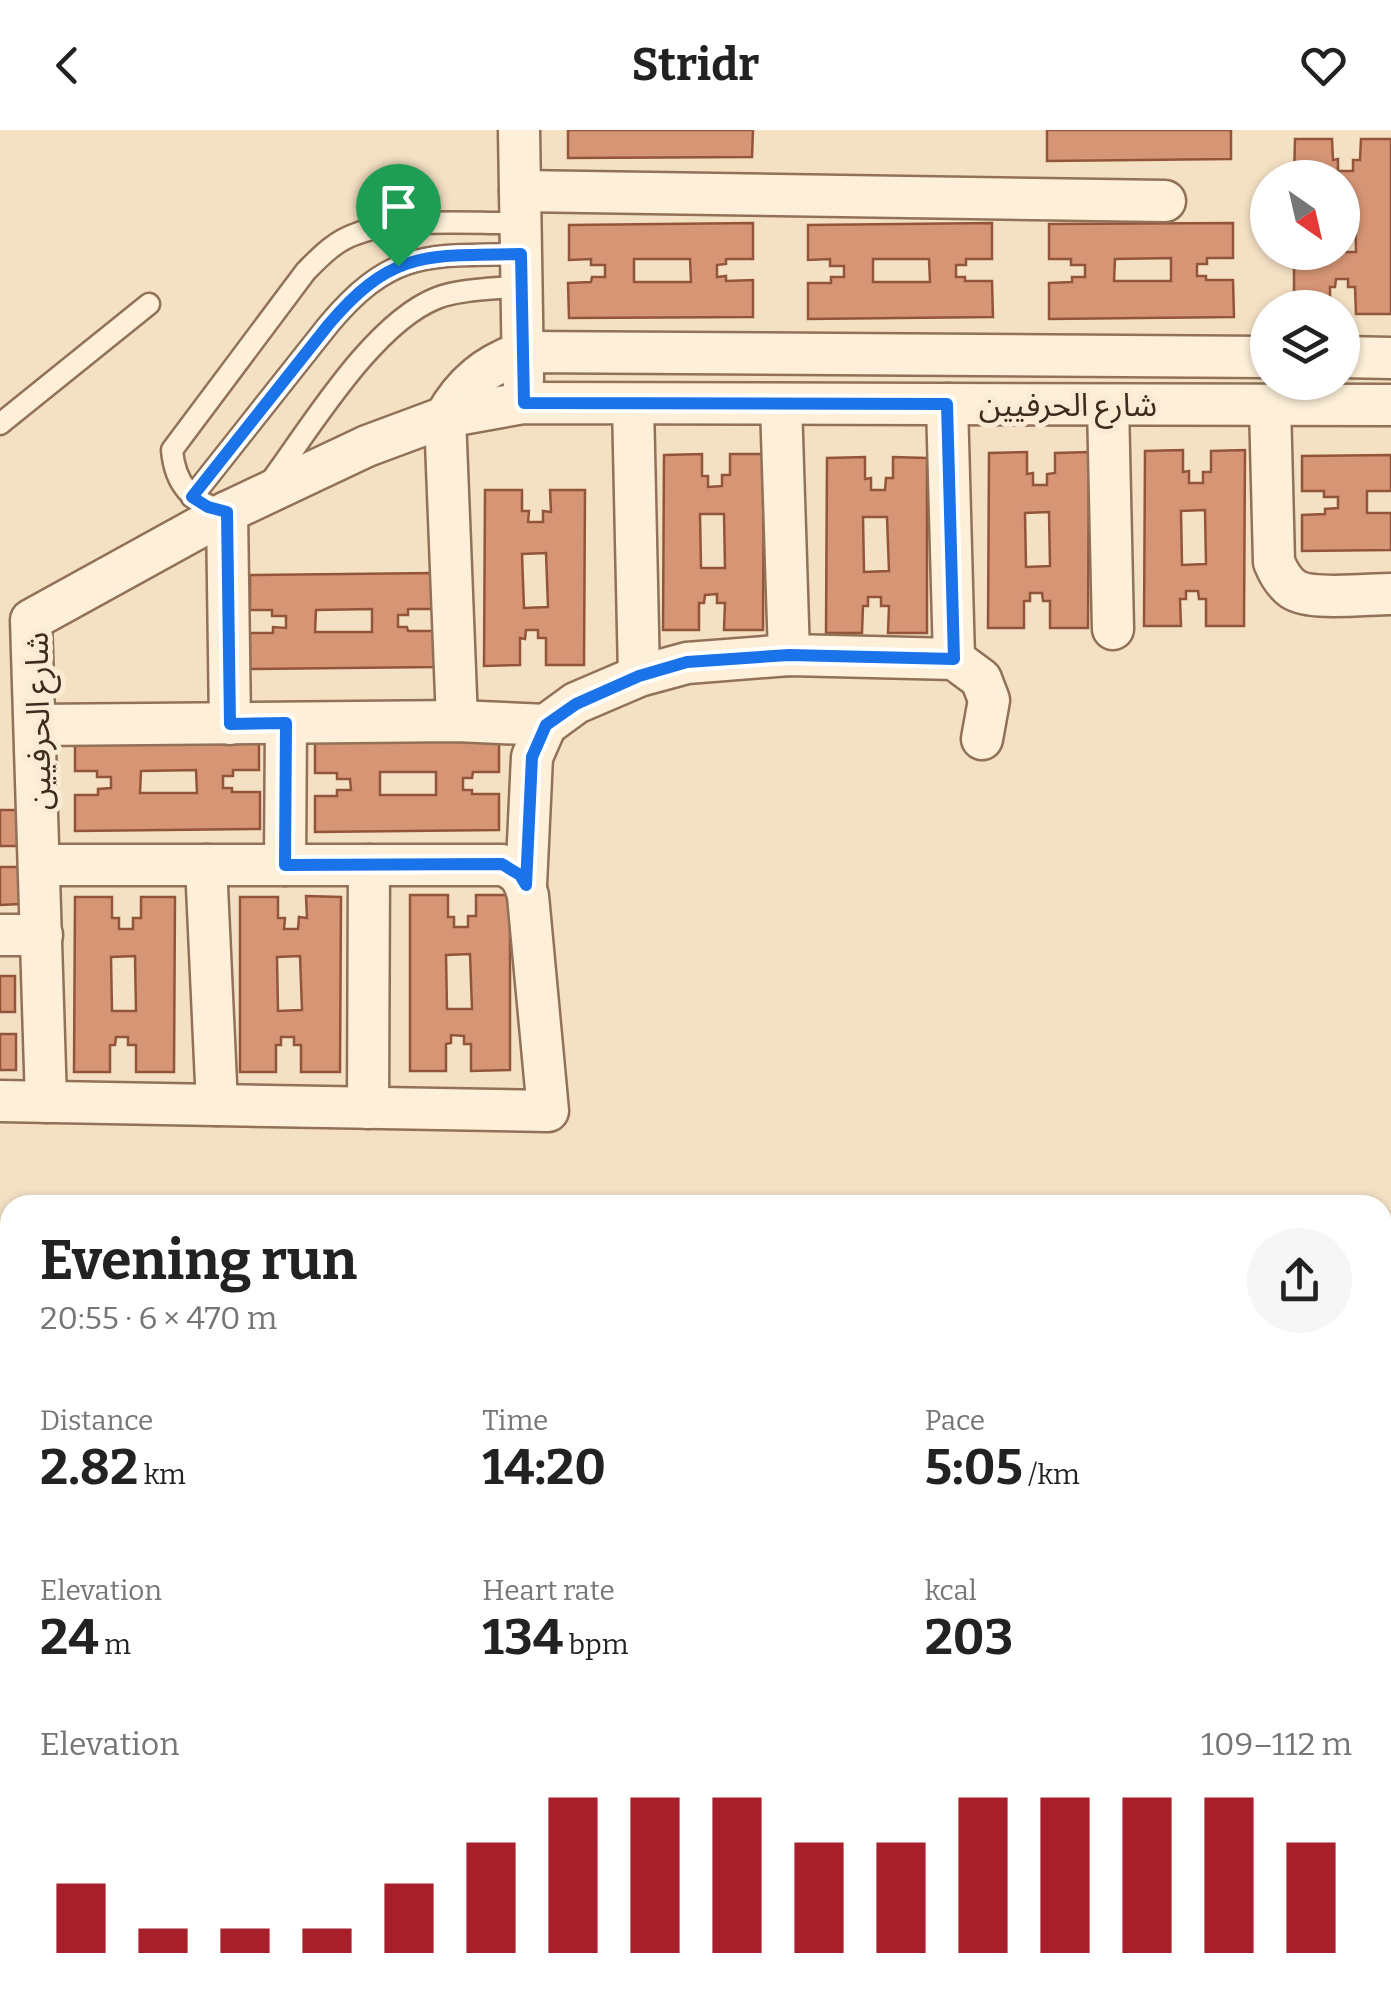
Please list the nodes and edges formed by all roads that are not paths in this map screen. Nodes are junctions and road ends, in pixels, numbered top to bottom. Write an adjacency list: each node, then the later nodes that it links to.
1 (519, 130): 3 (street)
2 (1165, 201): 3 (street)
3 (521, 239): 5 (street); 18 (lane); 18 (lane); 18 (lane)
4 (148, 304): 17 (lane)
5 (522, 352): 6 (street, شارع الحرفيين); 9 (street); 16 (street, شارع الحرفيين)
6 (1250, 357)
7 (1360, 358): 8 (street)
8 (1391, 358)
9 (524, 403): 10 (street, شارع الحرفيين); 16 (street, شارع الحرفيين)
10 (633, 404): 11 (street, شارع الحرفيين); 24 (street)
11 (780, 404): 12 (street, شارع الحرفيين); 22 (street)
12 (947, 404): 13 (street, شارع الحرفيين); 23 (street)
13 (1108, 405): 14 (street, شارع الحرفيين); 21 (street)
14 (1270, 405): 15 (street, شارع الحرفيين); 19 (street)
15 (1391, 405)
16 (446, 417): 18 (street, شارع الحرفيين); 25 (street)
17 (0, 424)
18 (227, 501): 20 (street, شارع الحرفيين); 27 (street)
19 (1391, 594)
20 (16, 626): 29 (street, شارع الحرفيين)
21 (1113, 629)
22 (789, 655): 23 (street); 24 (street)
23 (954, 659): 30 (street)
24 (639, 676): 28 (street)
25 (458, 722): 26 (street); 28 (street)
26 (286, 723): 27 (street); 33 (street)
27 (230, 724): 29 (street)
28 (546, 725): 35 (street)
29 (36, 726): 31 (street, شارع الحرفيين)
30 (982, 739)
31 (41, 865): 32 (street); 37 (street, شارع الحرفيين)
32 (206, 865): 33 (street); 40 (street)
33 (285, 865): 34 (street)
34 (369, 865): 35 (street); 41 (street)
35 (526, 885): 41 (street)
36 (0, 934): 37 (street)
37 (42, 935): 39 (street, شارع الحرفيين)
38 (0, 1101): 39 (street)
39 (46, 1102): 40 (street)
40 (217, 1105): 41 (street)
41 (368, 1108)

